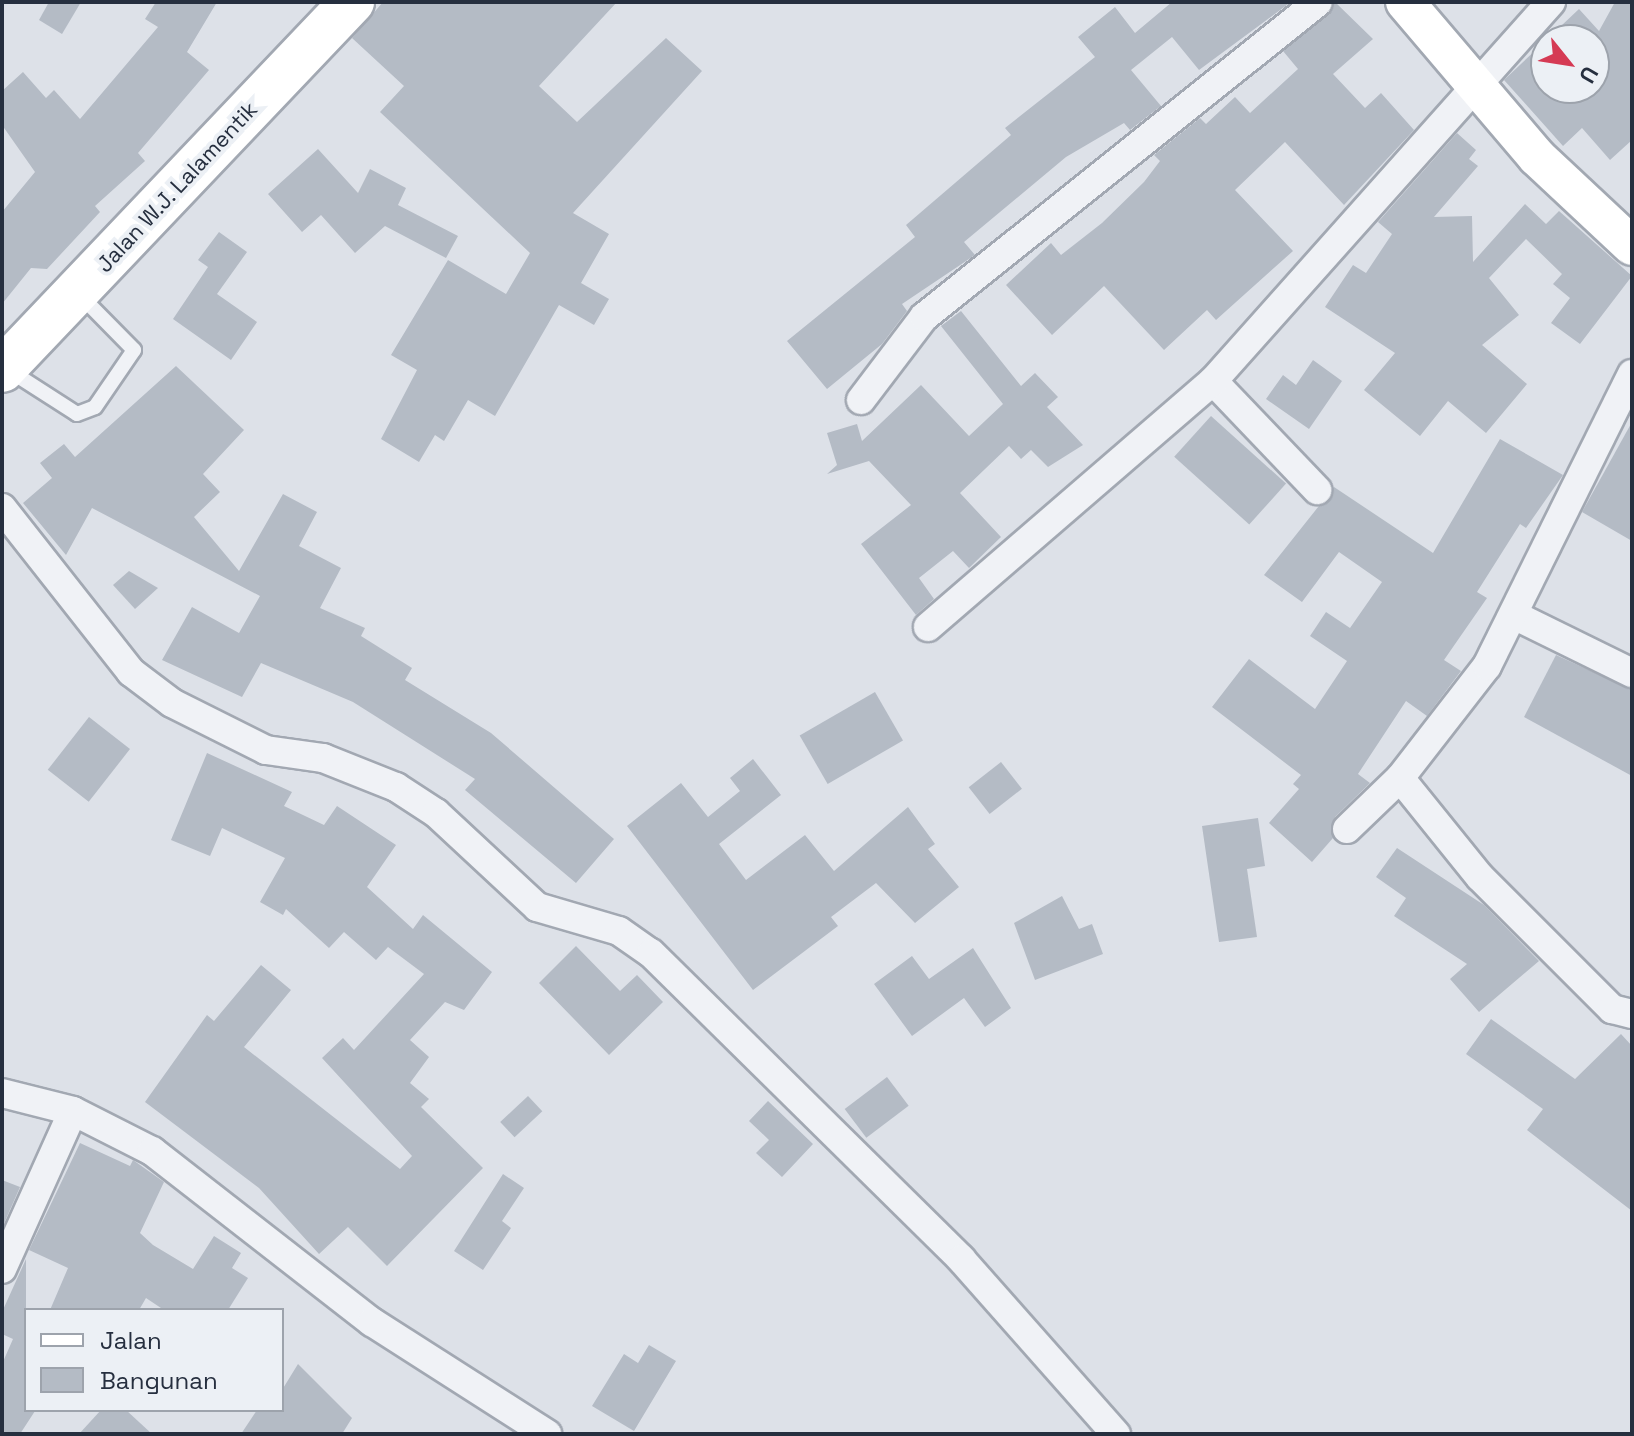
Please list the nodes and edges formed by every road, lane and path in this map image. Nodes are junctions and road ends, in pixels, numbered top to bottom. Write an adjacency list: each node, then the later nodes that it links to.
1 (329, 2): 8 (main road)
2 (352, 2): 8 (main road, Jalan W.J. Lalamentik)
3 (1318, 2): 12 (street)
4 (1405, 2): 6 (street)
5 (1551, 2): 6 (street)
6 (1474, 85): 7 (street); 11 (street)
7 (1632, 246)
8 (74, 288): 9 (main road); 9 (lane)
9 (3, 364)
10 (1632, 374): 15 (street)
11 (1213, 381): 13 (street); 16 (street)
12 (861, 400)
13 (1317, 490)
14 (2, 508): 25 (street)
15 (1516, 616): 17 (street); 18 (street)
16 (928, 627)
17 (1632, 673)
18 (1400, 778): 19 (street); 20 (street)
19 (1347, 829)
20 (1632, 1014)
21 (2, 1093): 22 (street)
22 (73, 1111): 23 (street); 24 (street)
23 (2, 1269)
24 (547, 1434)
25 (1116, 1434)

